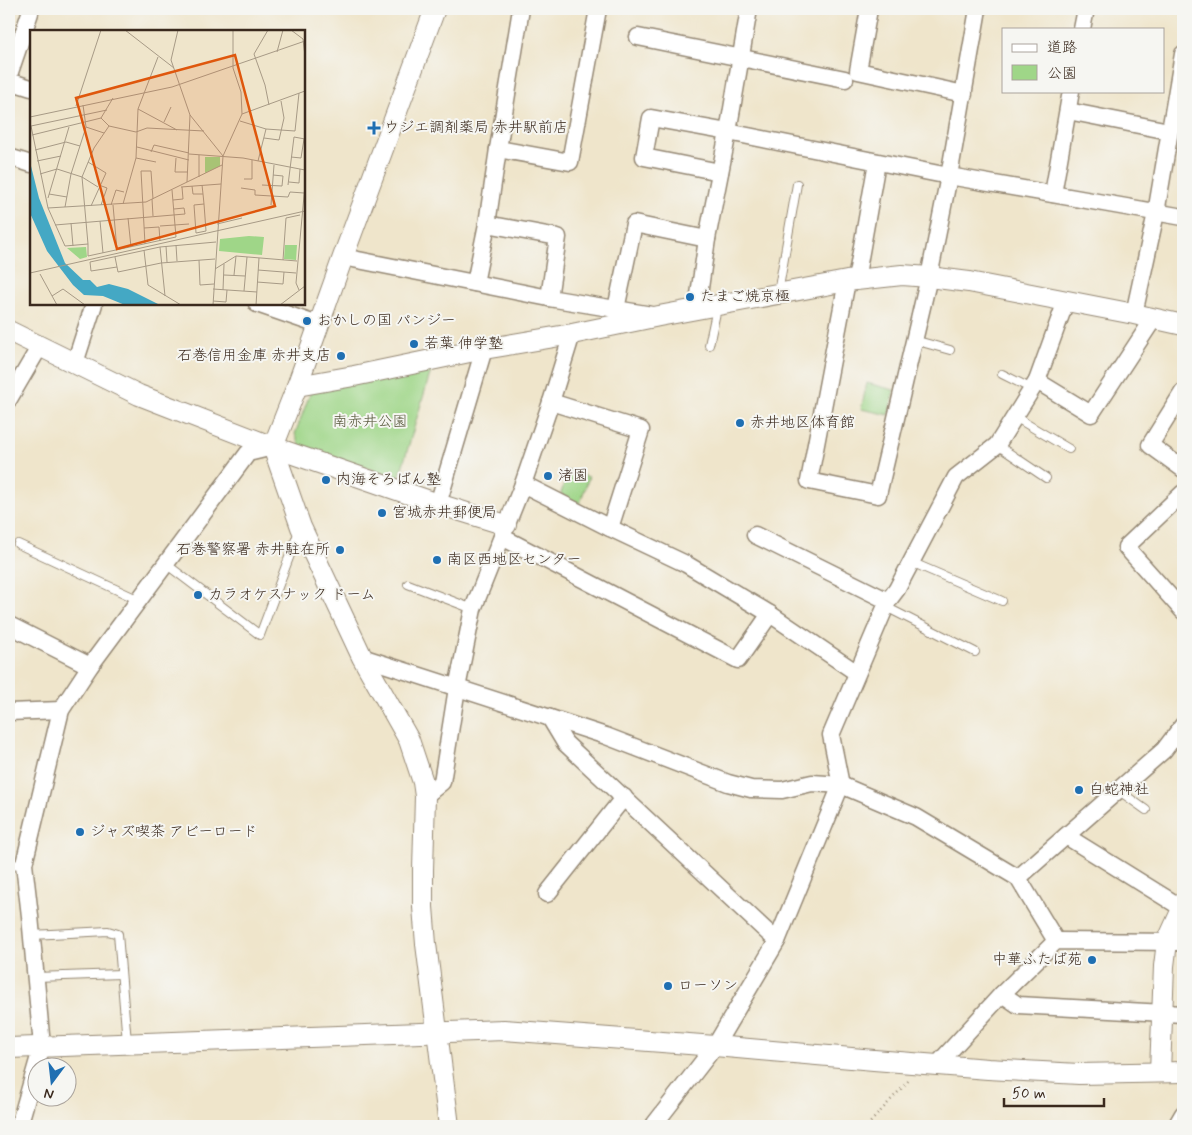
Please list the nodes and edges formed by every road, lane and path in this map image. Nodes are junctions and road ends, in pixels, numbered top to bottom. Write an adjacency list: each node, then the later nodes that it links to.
1 (435, 9): 34 (street)
2 (521, 9): 22 (street)
3 (598, 9): 22 (street)
4 (749, 9): 12 (street)
5 (869, 9): 18 (street)
6 (978, 9): 18 (street)
7 (1086, 9): 9 (street)
8 (30, 13): 13 (street)
9 (1082, 28)
10 (638, 37): 12 (street)
11 (1183, 54): 21 (street)
12 (740, 58): 14 (street); 20 (street)
13 (9, 75)
14 (845, 79)
15 (9, 80): 16 (street)
16 (30, 88)
17 (1071, 92): 19 (street)
18 (964, 94): 27 (street)
19 (1068, 111): 21 (street); 29 (street)
20 (728, 132): 24 (street); 26 (street); 26 (street)
21 (1169, 132): 30 (street)
22 (498, 149): 32 (street)
23 (9, 157): 25 (street)
24 (877, 162): 27 (street); 36 (street)
25 (30, 164)
26 (720, 172): 33 (street)
27 (949, 176): 29 (street); 35 (street)
28 (796, 184): 38 (lane)
29 (1053, 194): 30 (street)
30 (1156, 212): 31 (street); 46 (street)
31 (1183, 217)
32 (486, 224): 37 (street); 39 (street)
33 (707, 239): 44 (street); 45 (street)
34 (343, 257): 37 (street); 49 (street)
35 (929, 277): 36 (street); 40 (street); 53 (street)
36 (852, 280): 38 (street); 53 (street)
37 (475, 283): 39 (street)
38 (778, 294): 43 (street)
39 (549, 298): 44 (street)
40 (1066, 301): 46 (street); 60 (street)
41 (94, 305): 58 (street)
42 (260, 305): 49 (street)
43 (717, 306): 45 (street); 54 (lane)
44 (616, 309): 47 (street)
45 (697, 309): 47 (street)
46 (1134, 314): 48 (street)
47 (659, 316): 52 (street)
48 (1154, 318): 50 (street); 60 (street)
49 (318, 325): 61 (street)
50 (1183, 325)
51 (9, 331): 55 (street)
52 (572, 334): 56 (street); 64 (street)
53 (914, 340): 57 (lane)
54 (709, 345)
55 (40, 346): 58 (street); 63 (street)
56 (484, 349): 61 (street); 73 (street)
57 (950, 350)
58 (75, 363): 67 (street)
59 (1002, 374): 60 (lane)
60 (1035, 385): 65 (street)
61 (297, 386): 67 (street)
62 (1183, 392): 69 (street)
63 (9, 399)
64 (551, 402): 71 (street); 75 (street)
65 (1015, 417): 66 (street); 68 (lane)
66 (997, 445): 70 (lane); 79 (street)
67 (273, 446): 73 (street); 74 (street); 80 (street)
68 (1070, 449)
69 (1183, 468)
70 (1046, 478)
71 (522, 484): 75 (street); 76 (street)
72 (1183, 493): 86 (street)
73 (438, 504): 76 (street)
74 (301, 527): 80 (lane); 90 (street)
75 (610, 528): 87 (street)
76 (504, 531): 85 (street); 87 (street)
77 (756, 535): 84 (street)
78 (18, 544): 82 (lane)
79 (911, 562): 83 (lane); 84 (street)
80 (166, 564): 82 (street)
81 (408, 584): 85 (lane)
82 (139, 600): 91 (street)
83 (1002, 601)
84 (887, 604): 89 (lane); 92 (street)
85 (473, 609): 93 (street)
86 (1183, 611)
87 (770, 614): 92 (street)
88 (9, 625): 91 (street)
89 (975, 652)
90 (362, 658): 93 (street); 100 (street)
91 (90, 666): 94 (street)
92 (857, 673): 98 (street)
93 (457, 688): 96 (street); 100 (street)
94 (61, 710): 95 (street); 104 (street)
95 (9, 712)
96 (550, 718): 98 (street); 101 (street)
97 (1181, 732): 99 (street)
98 (841, 785): 105 (street); 110 (street)
99 (1118, 790): 102 (lane); 103 (street)
100 (426, 796): 117 (street)
101 (624, 797): 106 (street); 110 (street)
102 (1146, 810)
103 (1066, 836): 105 (street); 107 (street)
104 (16, 865): 108 (street)
105 (1018, 878): 109 (street)
106 (546, 894)
107 (1183, 907): 111 (street)
108 (32, 935): 112 (lane); 113 (street)
109 (1056, 941): 111 (street); 114 (street)
110 (778, 942): 120 (street)
111 (1175, 942): 115 (street)
112 (121, 974): 113 (lane); 118 (lane)
113 (36, 977): 119 (street)
114 (1002, 994): 115 (street); 122 (street)
115 (1163, 1014): 116 (street); 123 (street)
116 (1183, 1014)
117 (438, 1031): 118 (street); 120 (street); 127 (street)
118 (127, 1044): 119 (street)
119 (42, 1046): 121 (street); 126 (street)
120 (715, 1046): 122 (street); 128 (street)
121 (9, 1048)
122 (931, 1064): 123 (street); 129 (path)
123 (1160, 1072): 124 (street)
124 (1183, 1072)
125 (1183, 1114): 130 (street)
126 (19, 1126)
127 (449, 1126)
128 (653, 1126)
129 (867, 1126)
130 (1176, 1126)

